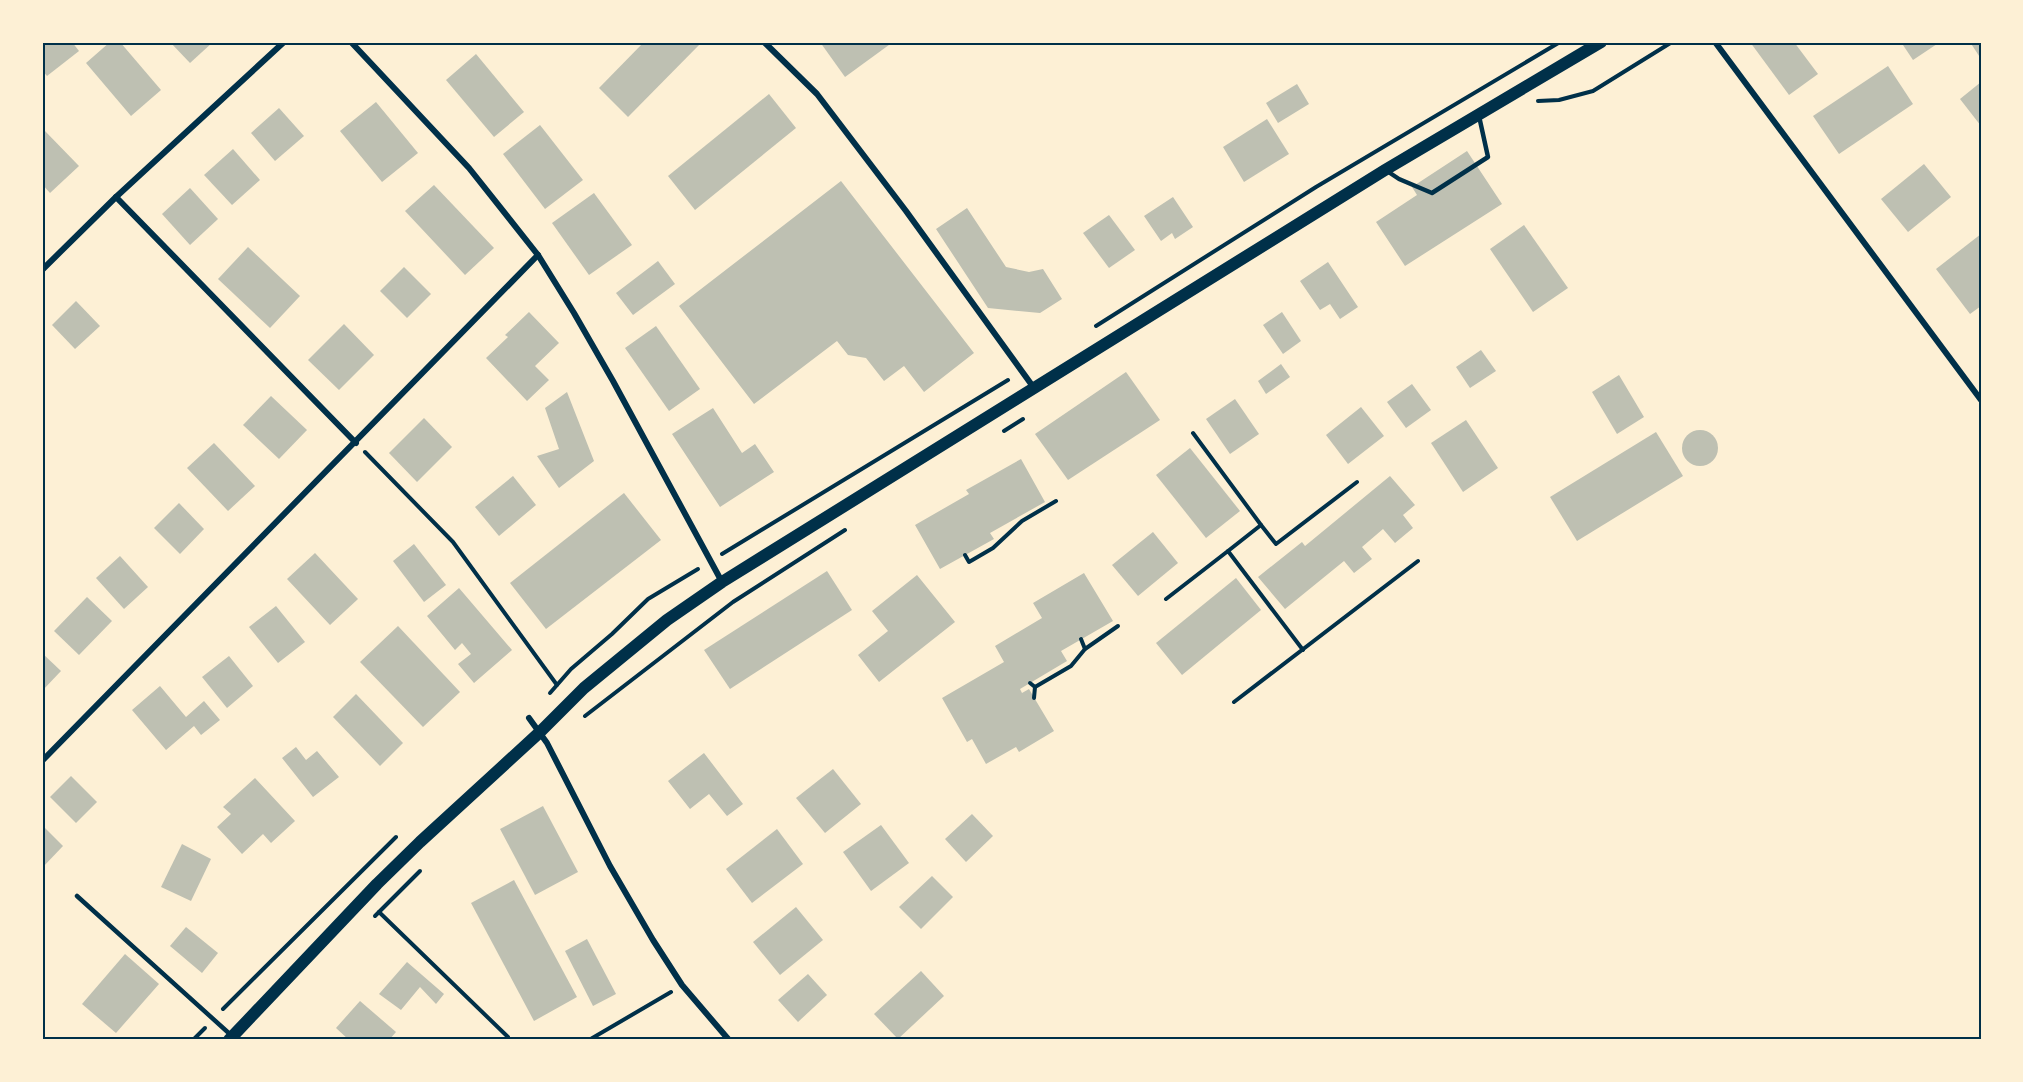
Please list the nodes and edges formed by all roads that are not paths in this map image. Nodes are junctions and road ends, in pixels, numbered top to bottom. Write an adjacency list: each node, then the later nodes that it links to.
1 (284, 42): 6 (street)
2 (351, 42): 10 (street)
3 (764, 42): 12 (street)
4 (1601, 42): 7 (main road)
5 (1715, 42): 13 (street)
6 (275, 45): 9 (street)
7 (1479, 113): 8 (main road); 8 (lane)
8 (1385, 170): 12 (main road)
9 (116, 198): 11 (street); 14 (street)
10 (538, 255): 14 (street); 15 (street)
11 (42, 270)
12 (1034, 389): 15 (main road)
13 (1981, 400)
14 (356, 442): 18 (street)
15 (722, 582): 17 (main road)
16 (529, 718): 17 (street)
17 (540, 732): 20 (main road); 21 (street)
18 (42, 761)
19 (77, 896): 20 (lane)
20 (231, 1038)
21 (729, 1040)

